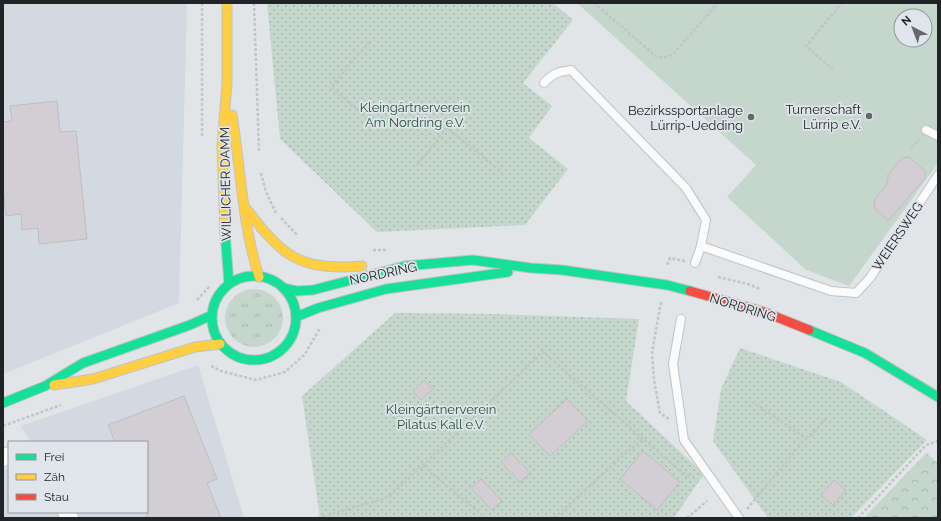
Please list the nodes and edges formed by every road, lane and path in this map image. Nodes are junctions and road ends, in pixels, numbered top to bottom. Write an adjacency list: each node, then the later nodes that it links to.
1 (227, 3): 9 (main road, WILLICHER DAMM)
2 (254, 3): 15 (path)
3 (594, 3): 4 (path)
4 (718, 3)
5 (842, 3): 7 (path)
6 (369, 42): 11 (path)
7 (833, 70)
8 (544, 83): 22 (lane)
9 (227, 84): 20 (main road, WILLICHER DAMM); 29 (main road, WILLICHER DAMM)
10 (456, 116): 12 (path)
11 (368, 119)
12 (447, 128): 16 (path); 18 (path)
13 (926, 130): 14 (lane)
14 (938, 136)
15 (259, 152)
16 (417, 165)
17 (260, 168): 21 (path)
18 (500, 171)
19 (938, 175): 22 (lane, WEIERSWEG)
20 (243, 205): 24 (main road); 27 (main road, WILLICHER DAMM)
21 (302, 239)
22 (701, 246): 23 (lane)
23 (695, 263): 25 (path)
24 (405, 266): 26 (main road, NORDRING); 30 (main road, NORDRING)
25 (667, 266)
26 (531, 268): 36 (main road, NORDRING); 42 (main road, NORDRING)
27 (259, 277): 29 (main road); 30 (main road)
28 (211, 280): 32 (path)
29 (229, 284): 35 (main road)
30 (283, 288): 36 (main road)
31 (654, 300): 33 (path)
32 (195, 301)
33 (661, 302): 34 (path); 46 (path)
34 (668, 303)
35 (212, 315): 39 (main road); 41 (main road)
36 (296, 317): 39 (main road)
37 (681, 319): 46 (lane)
38 (321, 326): 40 (path)
39 (220, 344): 41 (main road)
40 (210, 365)
41 (45, 386): 44 (main road)
42 (938, 397)
43 (752, 402): 48 (path)
44 (3, 403)
45 (827, 417): 48 (path)
46 (682, 426): 51 (lane)
47 (643, 438): 50 (path); 51 (path); 58 (path)
48 (806, 438): 54 (path)
49 (938, 441): 60 (path)
50 (423, 466): 53 (path); 57 (path)
51 (713, 482): 54 (lane)
52 (707, 501): 59 (path)
53 (334, 514): 55 (path); 56 (path)
54 (741, 515)
55 (318, 518)
56 (336, 518)
57 (486, 518)
58 (554, 518)
59 (687, 518)
60 (858, 518)

